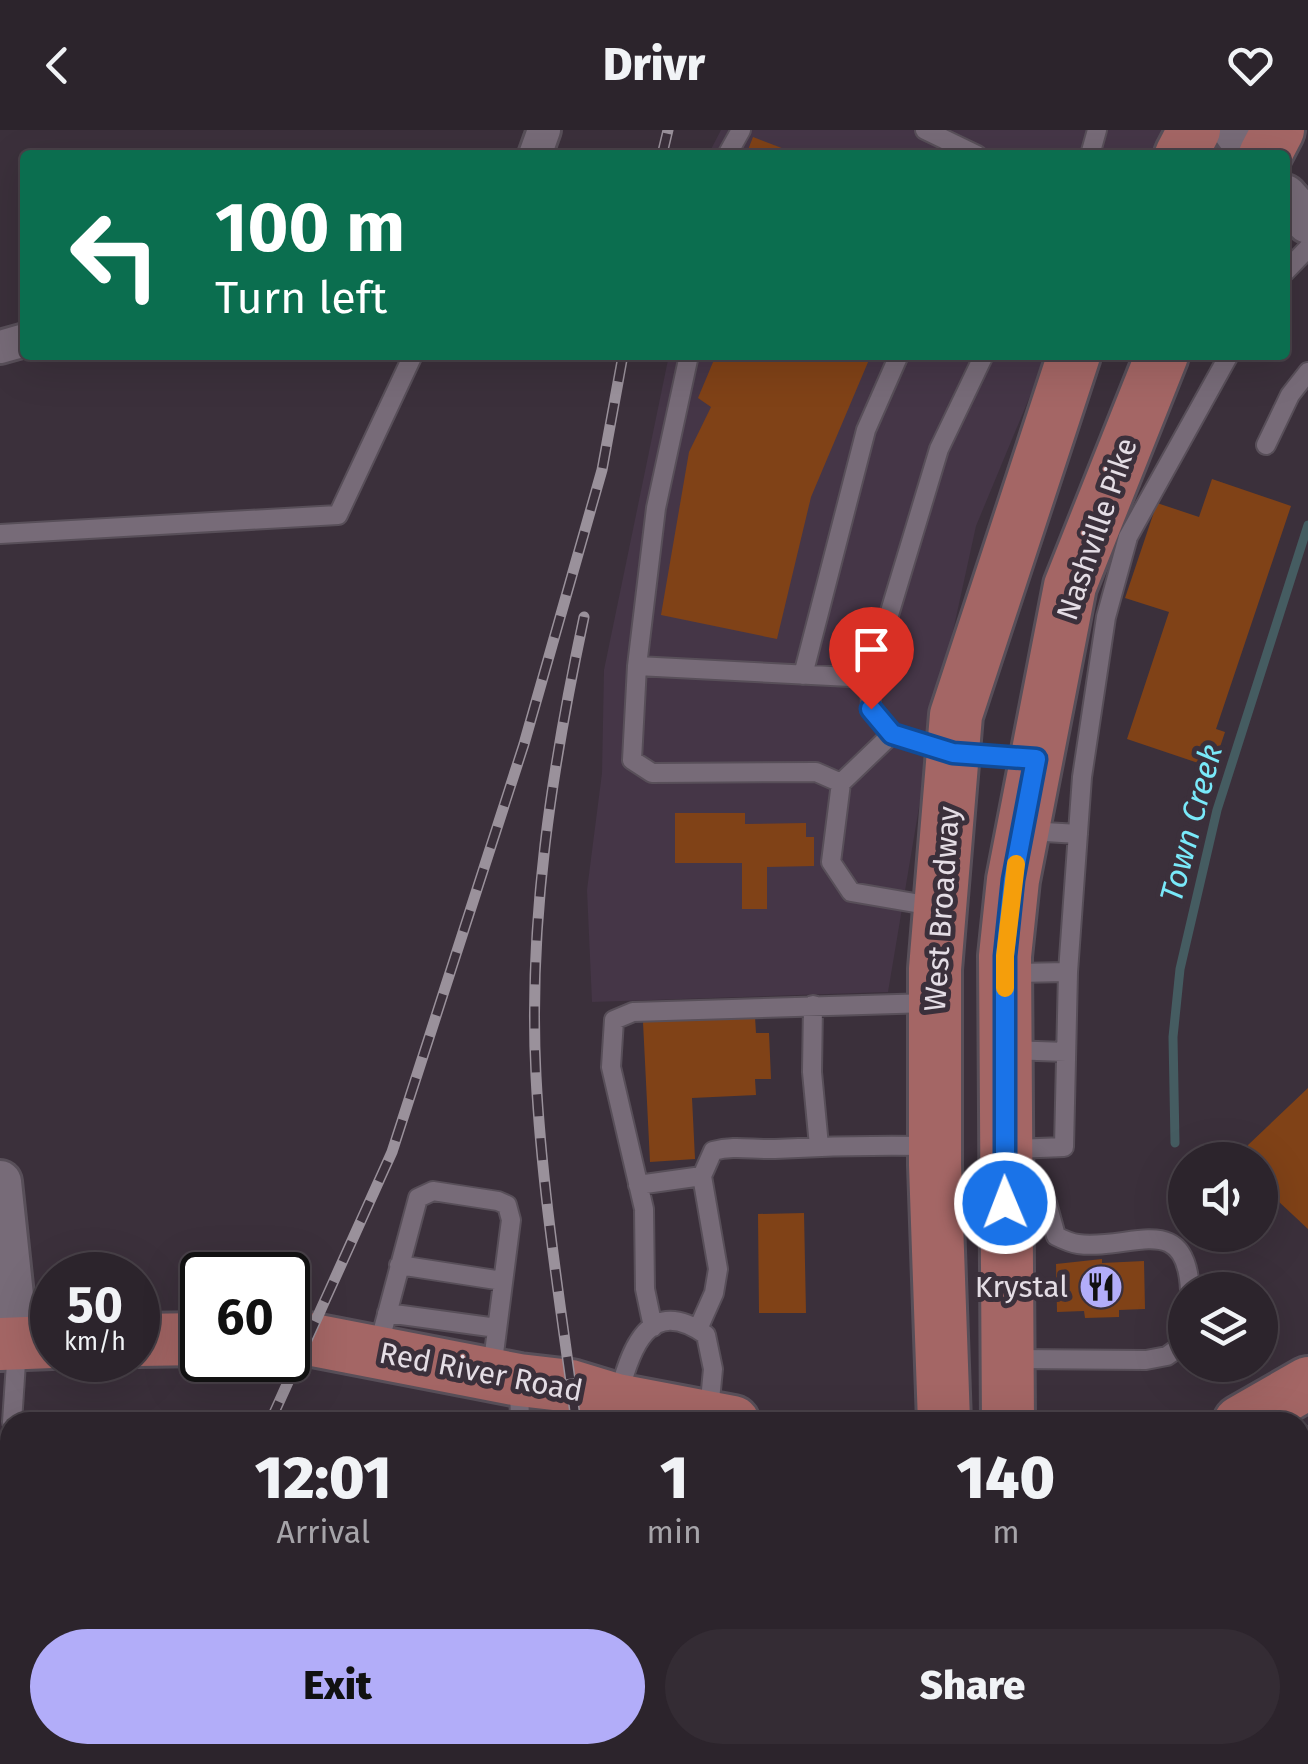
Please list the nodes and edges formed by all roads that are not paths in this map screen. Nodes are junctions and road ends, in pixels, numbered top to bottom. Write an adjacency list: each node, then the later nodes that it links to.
1 (925, 130): 2 (lane)
2 (967, 150)
3 (1290, 202): 4 (street)
4 (1308, 222)
5 (1308, 248): 6 (lane)
6 (1290, 267)
7 (411, 360): 17 (lane)
8 (688, 360): 19 (lane)
9 (897, 360): 20 (lane)
10 (982, 360): 21 (lane)
11 (1072, 360): 23 (main road, West Broadway)
12 (1161, 360): 16 (main road, Nashville Pike)
13 (1225, 360): 16 (lane)
14 (1308, 372): 15 (lane)
15 (1266, 445)
16 (1137, 477): 18 (main road, Nashville Pike)
17 (0, 534)
18 (1086, 610): 24 (main road, Nashville Pike); 27 (lane)
19 (637, 666): 20 (lane); 25 (lane)
20 (804, 675): 21 (lane)
21 (870, 678): 22 (lane)
22 (892, 734): 23 (lane); 25 (lane)
23 (953, 753): 24 (main road); 28 (main road, West Broadway)
24 (1036, 759): 26 (main road, Nashville Pike)
25 (841, 783): 28 (lane)
26 (1022, 830): 27 (lane); 30 (main road, Nashville Pike)
27 (1078, 834): 29 (lane)
28 (940, 908): 31 (main road, West Broadway)
29 (1068, 972): 30 (lane); 34 (lane)
30 (1005, 974): 33 (main road, Nashville Pike)
31 (935, 1003): 32 (lane); 36 (main road, West Broadway)
32 (813, 1005): 35 (lane); 40 (lane)
33 (1006, 1050): 34 (lane); 37 (main road, Nashville Pike)
34 (1066, 1052): 37 (lane)
35 (818, 1146): 36 (lane); 38 (lane)
36 (935, 1147): 57 (main road, West Broadway)
37 (1004, 1149): 41 (main road, Nashville Pike)
38 (702, 1176): 40 (lane); 46 (lane)
39 (0, 1182): 49 (street)
40 (638, 1185): 45 (lane)
41 (1005, 1203): 43 (lane); 51 (main road, Nashville Pike)
42 (399, 1265): 44 (lane); 44 (lane); 47 (lane)
43 (1189, 1272)
44 (504, 1281): 52 (lane)
45 (653, 1327): 46 (lane); 53 (lane)
46 (698, 1329): 56 (lane)
47 (382, 1333): 48 (main road, Red River Road); 52 (main road, Red River Road)
48 (310, 1339)
49 (23, 1343): 54 (lane)
50 (1168, 1355): 51 (lane)
51 (1008, 1359): 58 (main road, Nashville Pike)
52 (507, 1376): 53 (main road, Red River Road)
53 (617, 1400): 55 (main road, Red River Road)
54 (13, 1412)
55 (674, 1412)
56 (708, 1412)
57 (944, 1412)
58 (1008, 1412)

